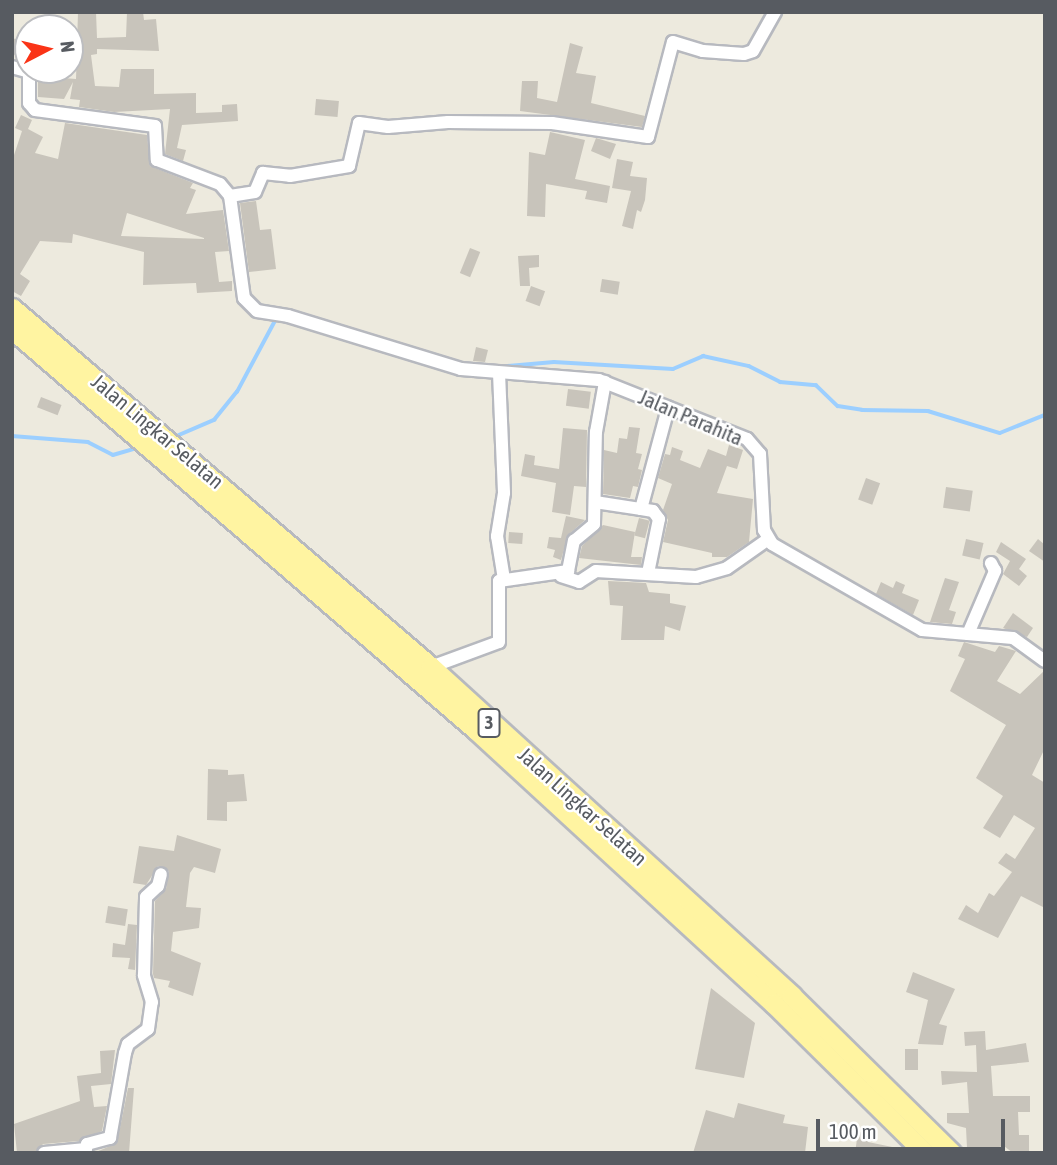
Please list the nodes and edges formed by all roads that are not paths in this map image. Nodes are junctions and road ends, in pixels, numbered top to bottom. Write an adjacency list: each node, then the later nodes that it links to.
1 (775, 12): 3 (street)
2 (12, 67): 3 (street)
3 (230, 196): 6 (street, Jalan Parahita)
4 (12, 308): 18 (main road, Jalan Lingkar Selatan / 3)
5 (12, 329): 18 (main road, Jalan Lingkar Selatan / 3)
6 (499, 373): 7 (street, Jalan Parahita); 15 (street)
7 (605, 382): 8 (street, Jalan Parahita); 9 (street)
8 (668, 408): 10 (street); 11 (street, Jalan Parahita)
9 (596, 502): 10 (street); 14 (street)
10 (641, 509): 13 (street)
11 (767, 540): 13 (street); 16 (street)
12 (991, 563): 16 (street)
13 (648, 573): 14 (street)
14 (561, 576): 15 (street)
15 (504, 579): 18 (street)
16 (968, 634): 17 (street)
17 (1045, 662)
18 (425, 674): 21 (main road, Jalan Lingkar Selatan / 3); 22 (main road, Jalan Lingkar Selatan / 3)
19 (161, 874): 20 (street)
20 (44, 1153)
21 (925, 1153)
22 (952, 1153)

